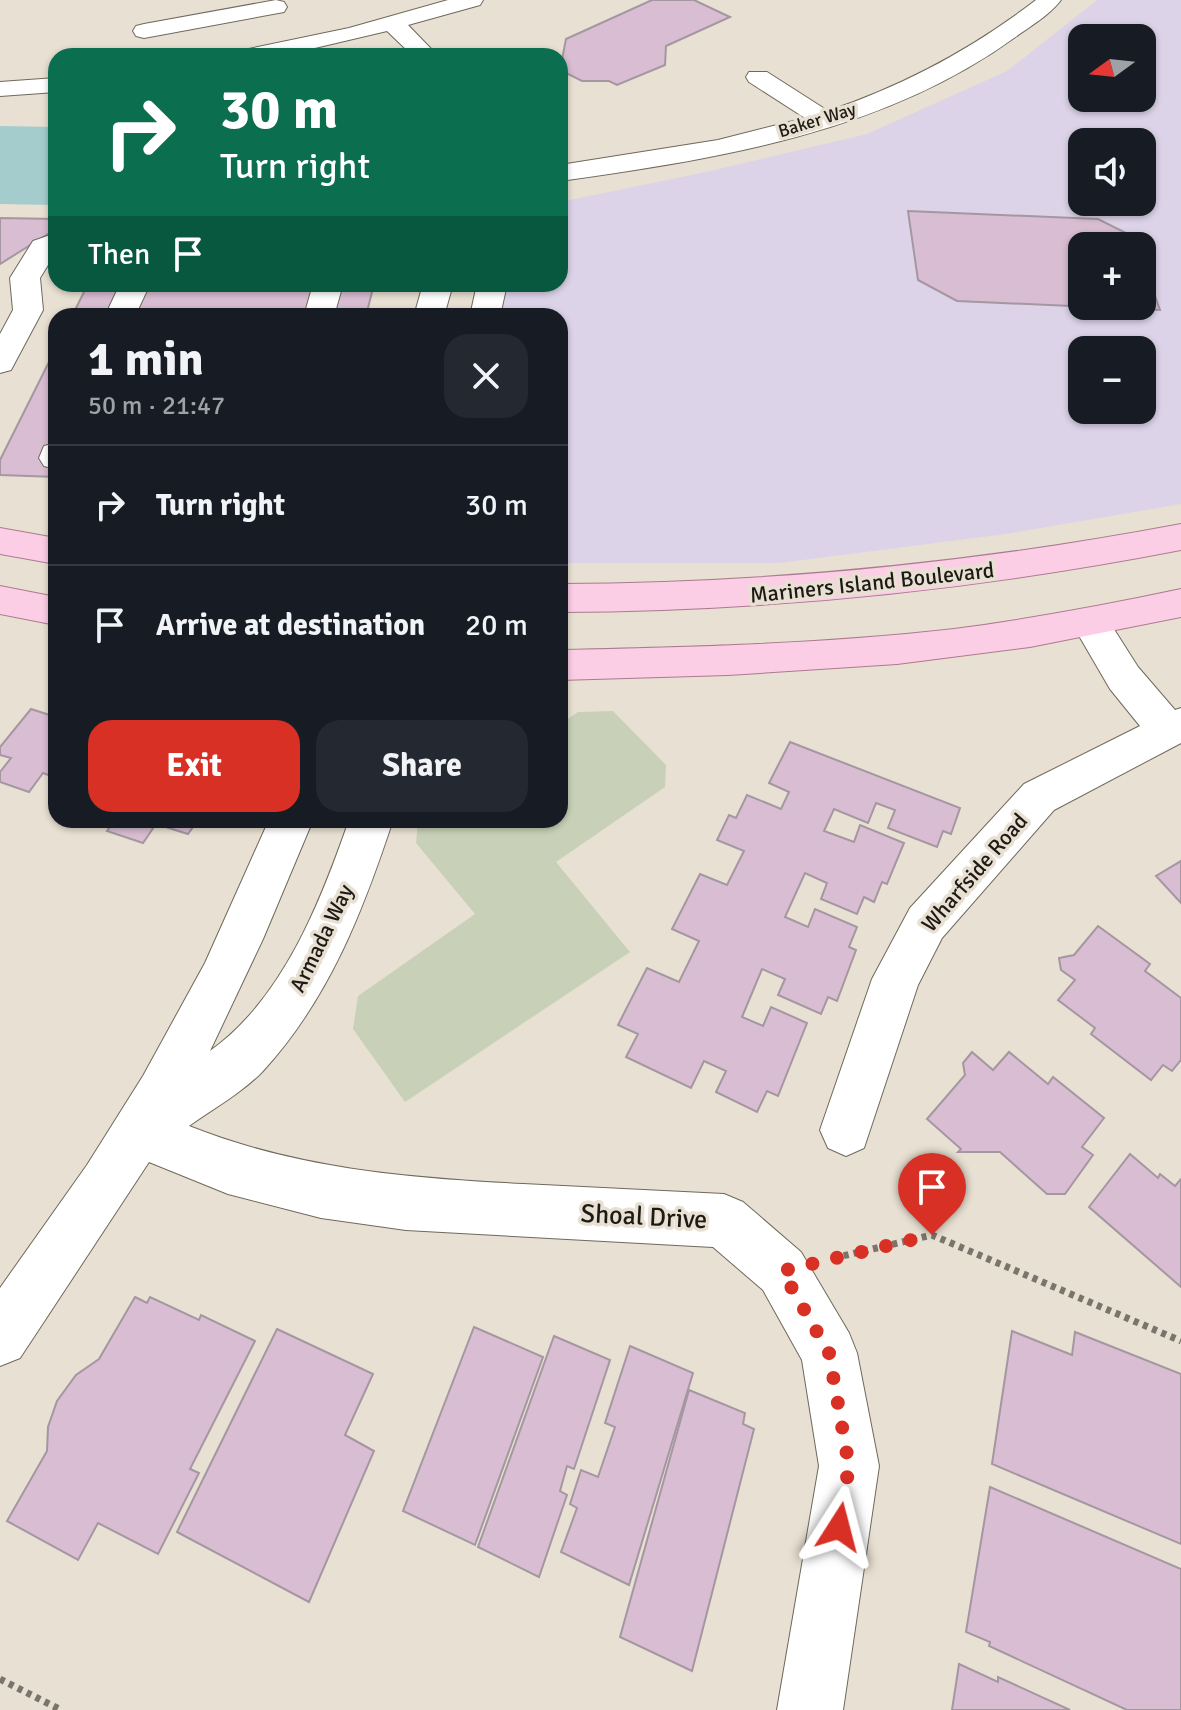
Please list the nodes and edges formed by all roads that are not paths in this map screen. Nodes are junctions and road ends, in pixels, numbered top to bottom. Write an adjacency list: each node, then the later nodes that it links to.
1 (472, 0): 4 (street)
2 (1050, 0): 13 (street, Baker Way)
3 (276, 7): 5 (street)
4 (393, 24): 6 (street); 9 (street)
5 (149, 30)
6 (353, 34): 7 (street); 8 (street)
7 (286, 48)
8 (367, 48)
9 (418, 48)
10 (758, 77): 13 (street)
11 (48, 86): 12 (street)
12 (0, 89)
13 (824, 119): 14 (street, Baker Way)
14 (568, 172)
15 (48, 245): 16 (street)
16 (0, 363)
17 (1181, 537): 20 (main road, Mariners Island Boulevard)
18 (0, 541): 19 (main road)
19 (48, 550)
20 (568, 598)
21 (0, 600): 23 (main road)
22 (1181, 603): 24 (main road)
23 (48, 609)
24 (1090, 622): 25 (main road); 26 (street, Wharfside Road)
25 (568, 665)
26 (1175, 727): 29 (street, Wharfside Road)
27 (288, 828): 30 (street, Armada Way)
28 (368, 828): 30 (street, Armada Way)
29 (846, 1130)
30 (139, 1132): 31 (street, Armada Way); 32 (street, Shoal Drive)
31 (0, 1338)
32 (810, 1710)

